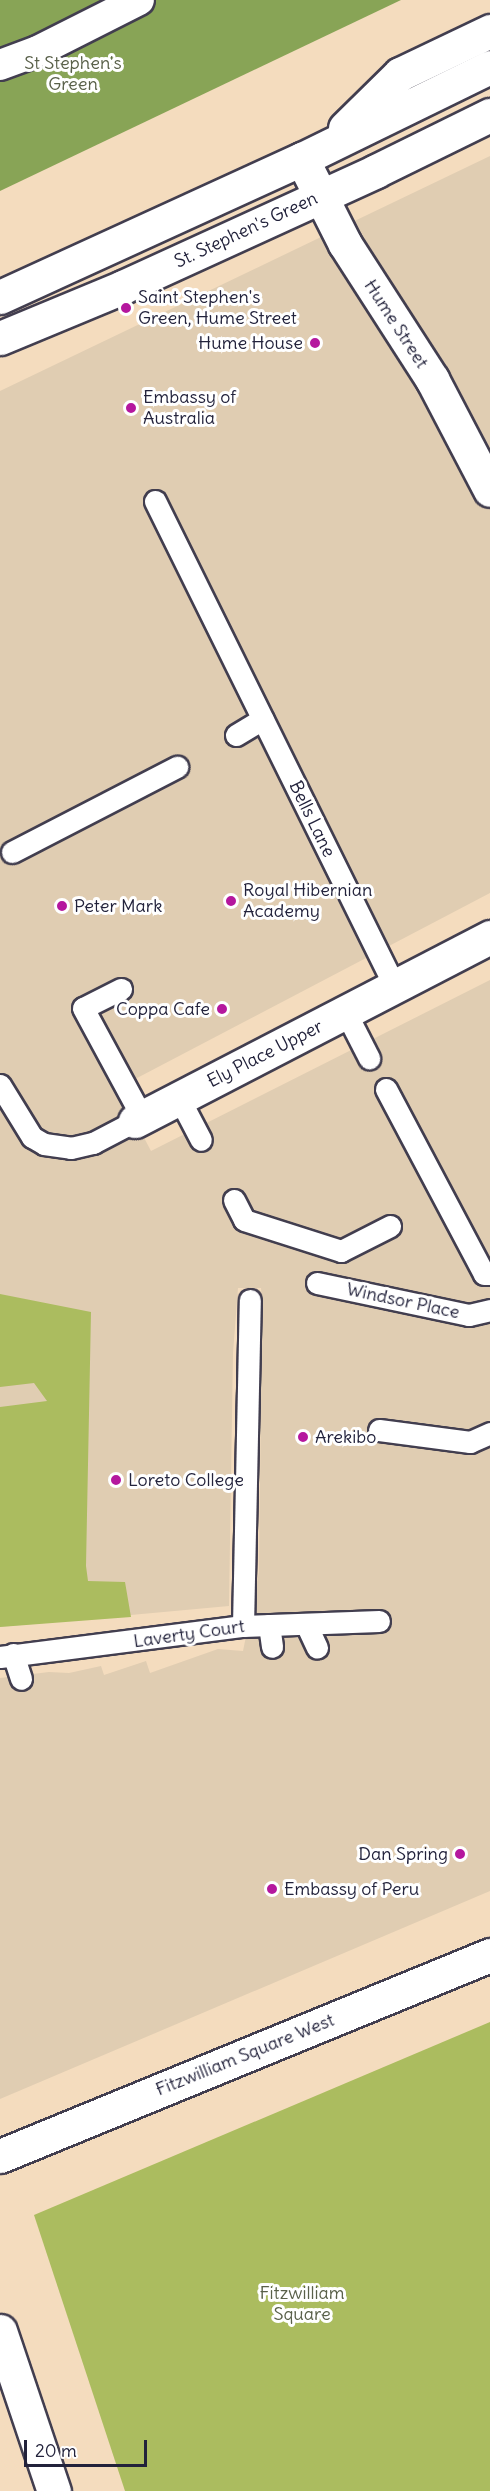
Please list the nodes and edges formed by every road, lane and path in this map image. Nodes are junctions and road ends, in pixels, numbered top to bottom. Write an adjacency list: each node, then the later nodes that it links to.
1 (139, 0): 3 (street)
2 (490, 31): 6 (street)
3 (0, 65)
4 (490, 68): 6 (street)
5 (490, 115): 7 (street, St. Stephen's Green)
6 (315, 153): 7 (street, Hume Street); 8 (street)
7 (319, 196): 9 (street, St. Stephen's Green); 10 (street, Hume Street)
8 (0, 297)
9 (0, 338)
10 (490, 490)
11 (154, 501): 12 (lane, Bells Lane)
12 (263, 719): 13 (lane); 17 (lane, Bells Lane)
13 (236, 735)
14 (177, 767): 15 (lane)
15 (12, 852)
16 (490, 937): 17 (street, Ely Place Upper)
17 (395, 987): 19 (street, Ely Place Upper)
18 (121, 988): 24 (lane)
19 (346, 1013): 20 (lane); 23 (street, Ely Place Upper)
20 (369, 1058)
21 (0, 1085): 24 (lane)
22 (386, 1089): 28 (lane)
23 (179, 1098): 24 (street, Ely Place Upper); 25 (lane)
24 (138, 1119)
25 (201, 1140)
26 (234, 1200): 27 (lane)
27 (390, 1226)
28 (490, 1274)
29 (317, 1283): 31 (lane, Windsor Place)
30 (250, 1300): 36 (lane)
31 (490, 1310)
32 (379, 1430): 33 (lane)
33 (490, 1433)
34 (306, 1624): 35 (lane, Laverty Court); 37 (lane, Laverty Court); 39 (lane)
35 (269, 1625): 36 (lane, Laverty Court); 38 (lane)
36 (243, 1626): 40 (lane, Laverty Court)
37 (369, 1627)
38 (272, 1647)
39 (317, 1648)
40 (7, 1655): 41 (lane)
41 (21, 1679)
42 (490, 1955): 43 (street, Fitzwilliam Square West)
43 (0, 2156)
44 (0, 2331): 45 (street)
45 (54, 2491)

